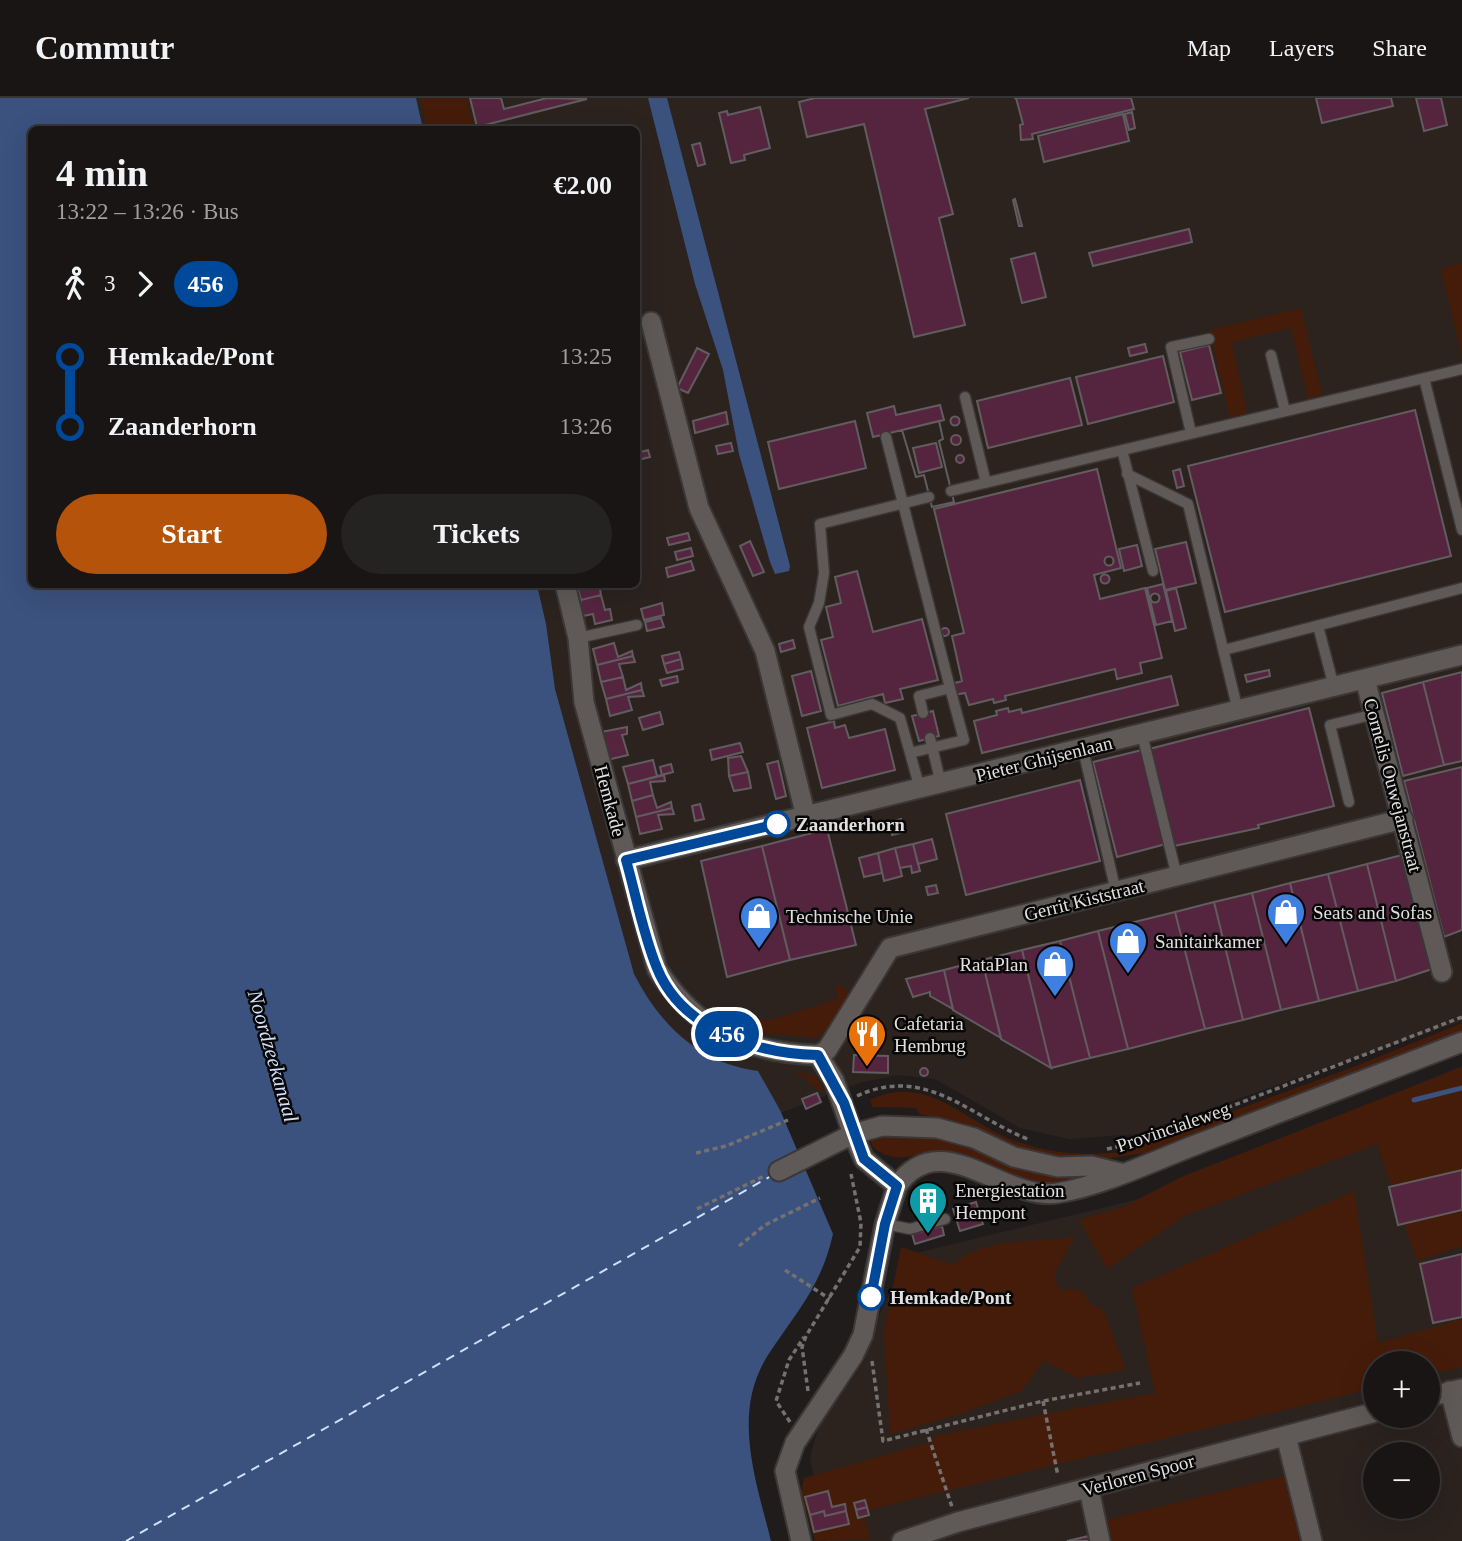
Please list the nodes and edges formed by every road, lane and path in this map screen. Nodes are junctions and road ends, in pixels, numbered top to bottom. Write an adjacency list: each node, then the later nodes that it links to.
1 (651, 322): 38 (street)
2 (1209, 339): 8 (lane)
3 (1271, 355): 7 (lane)
4 (1462, 369): 5 (lane)
5 (1424, 378): 7 (lane); 16 (lane)
6 (965, 397): 12 (lane)
7 (1285, 411): 8 (lane)
8 (1191, 433): 10 (lane)
9 (887, 436): 15 (lane)
10 (1122, 450): 11 (lane); 12 (lane)
11 (1127, 474): 17 (lane); 23 (lane)
12 (986, 483): 13 (lane)
13 (951, 491)
14 (929, 497): 15 (lane)
15 (903, 503): 27 (lane); 34 (lane)
16 (1462, 530)
17 (1153, 571)
18 (566, 588): 22 (street, Hemkade)
19 (1462, 588): 21 (lane)
20 (637, 625): 22 (lane)
21 (1318, 626): 23 (lane); 26 (lane)
22 (579, 638): 40 (street, Hemkade)
23 (1224, 650): 28 (lane)
24 (1462, 655): 25 (street, Pieter Ghijsenlaan)
25 (1365, 679): 26 (street, Pieter Ghijsenlaan); 30 (street, Cornelis Ouwejanstraat)
26 (1334, 687): 28 (street, Pieter Ghijsenlaan)
27 (950, 688): 29 (lane); 32 (lane)
28 (1238, 711): 31 (street, Pieter Ghijsenlaan)
29 (923, 713)
30 (1375, 714): 37 (lane); 39 (street, Cornelis Ouwejanstraat)
31 (1142, 734): 33 (street, Pieter Ghijsenlaan); 41 (lane)
32 (931, 743): 34 (lane); 35 (lane)
33 (1083, 749): 35 (street, Pieter Ghijsenlaan); 42 (lane)
34 (910, 753): 36 (lane)
35 (941, 784): 36 (street, Pieter Ghijsenlaan)
36 (920, 789): 38 (street, Pieter Ghijsenlaan)
37 (1349, 802)
38 (806, 817): 40 (street, Pieter Ghijsenlaan)
39 (1403, 819): 41 (street, Gerrit Kiststraat); 43 (street, Cornelis Ouwejanstraat)
40 (626, 860): 46 (street, Hemkade)
41 (1177, 877): 42 (street, Gerrit Kiststraat)
42 (1116, 892): 46 (street, Gerrit Kiststraat)
43 (1442, 972)
44 (1462, 1017): 51 (path, Provincialeweg)
45 (1462, 1042): 54 (street, Provincialeweg)
46 (818, 1055): 47 (street)
47 (844, 1103): 49 (street); 50 (path)
48 (788, 1120): 52 (path)
49 (847, 1138): 53 (street, Provincialeweg); 54 (street, Provincialeweg); 55 (street); 62 (path)
50 (1041, 1144)
51 (1102, 1150)
52 (696, 1153)
53 (775, 1172): 57 (path)
54 (1121, 1173): 55 (street, Provincialeweg)
55 (897, 1186): 59 (street)
56 (820, 1198): 60 (path)
57 (697, 1209)
58 (945, 1219): 59 (lane)
59 (885, 1224): 63 (street)
60 (739, 1246)
61 (785, 1270): 62 (path)
62 (830, 1299): 64 (path)
63 (863, 1335): 68 (street); 70 (path)
64 (806, 1336): 68 (path); 71 (path)
65 (1140, 1382): 67 (path)
66 (1456, 1390): 73 (street)
67 (1044, 1401): 70 (path); 75 (path)
68 (816, 1412): 71 (street)
69 (1363, 1415): 72 (street, Verloren Spoor)
70 (926, 1429): 76 (path)
71 (802, 1433): 77 (street)
72 (1286, 1436): 74 (street, Verloren Spoor); 80 (street)
73 (1462, 1437)
74 (1089, 1489): 75 (street, Verloren Spoor); 79 (street)
75 (1063, 1495): 76 (street, Verloren Spoor)
76 (961, 1531): 78 (street, Verloren Spoor)
77 (801, 1541)
78 (902, 1541)
79 (1100, 1541)
80 (1312, 1541)

